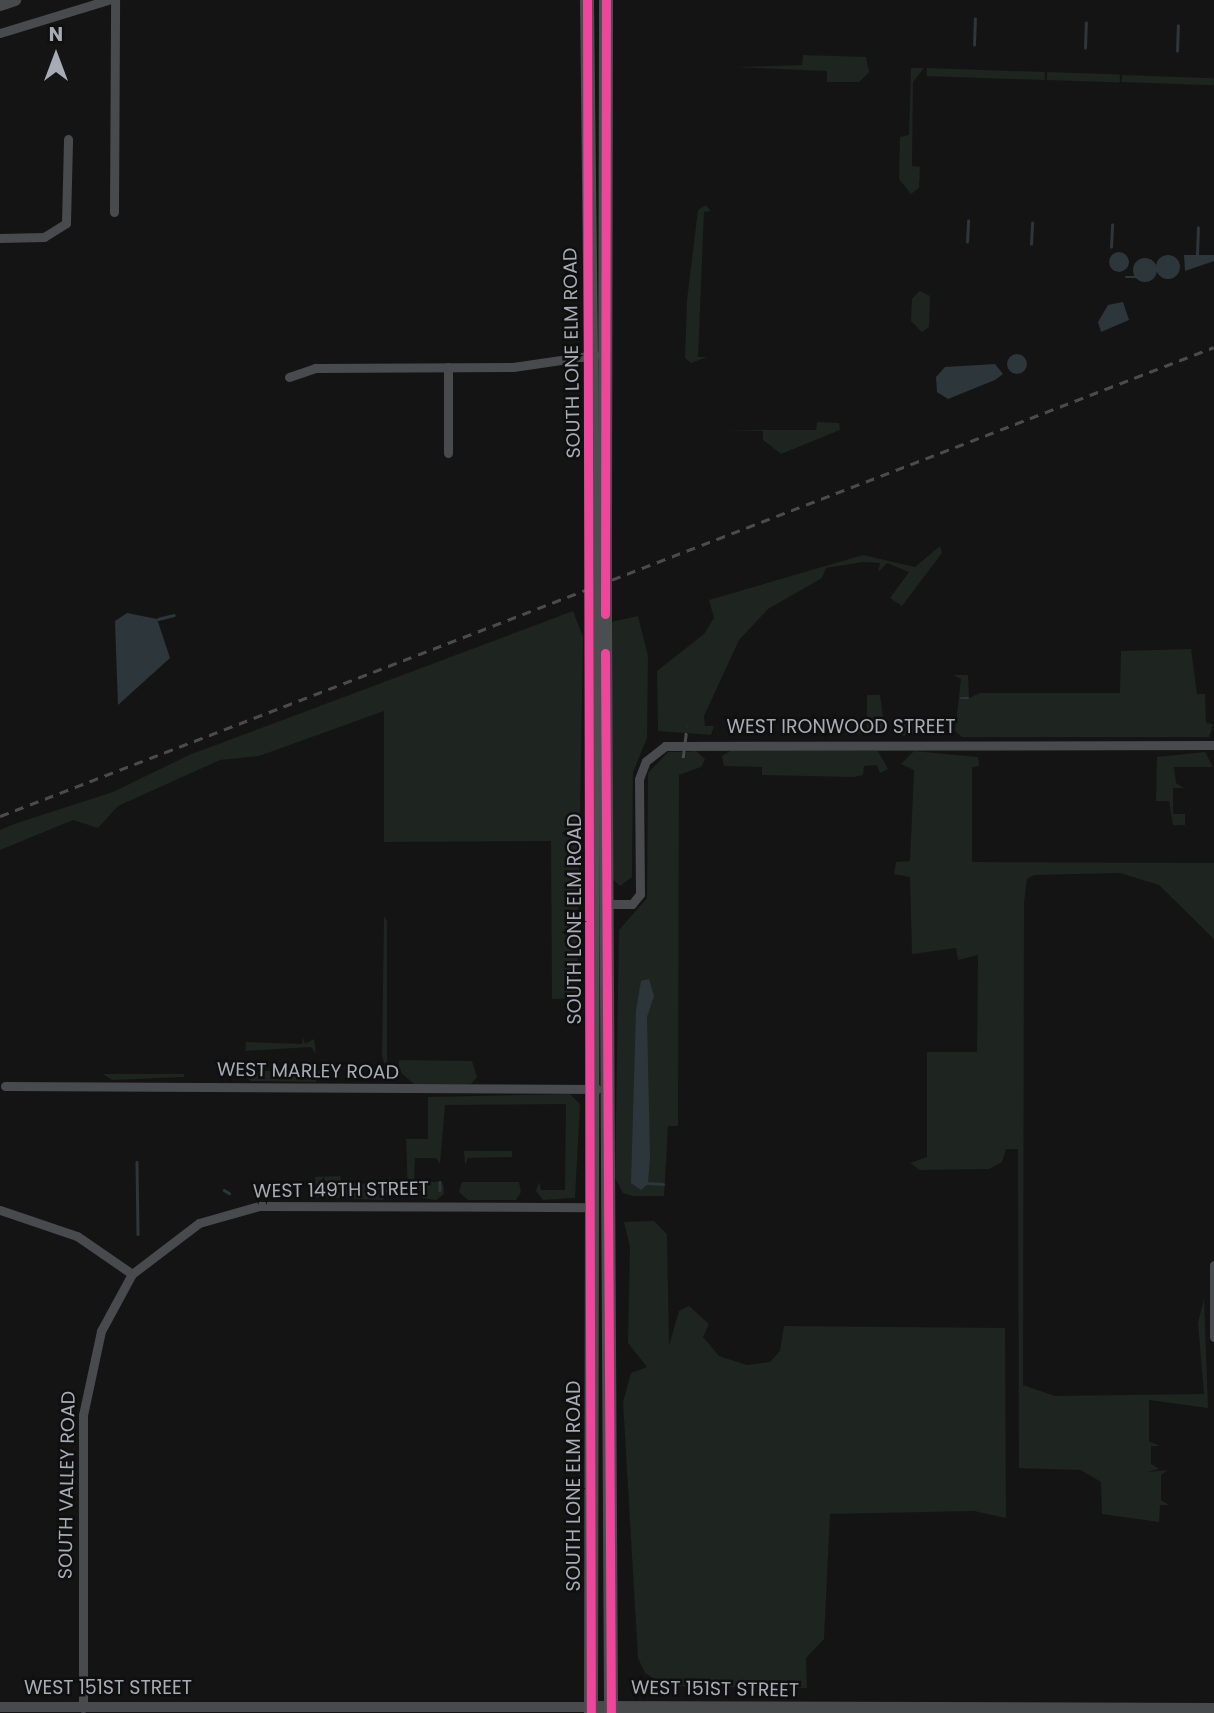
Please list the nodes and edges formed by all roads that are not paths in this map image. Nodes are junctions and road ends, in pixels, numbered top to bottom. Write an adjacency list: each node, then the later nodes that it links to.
1 (15, 0): 6 (main road)
2 (108, 0): 7 (street)
3 (114, 0): 9 (street)
4 (587, 0): 11 (main road, SOUTH LONE ELM ROAD)
5 (606, 0): 12 (main road, SOUTH LONE ELM ROAD)
6 (0, 5)
7 (0, 33)
8 (68, 139): 10 (street)
9 (114, 212)
10 (0, 238)
11 (589, 355): 12 (street); 13 (street); 16 (main road, SOUTH LONE ELM ROAD)
12 (607, 356): 16 (main road, SOUTH LONE ELM ROAD)
13 (448, 367): 14 (street); 15 (street)
14 (289, 377)
15 (448, 453)
16 (599, 539): 17 (main road, SOUTH LONE ELM ROAD, bridge)
17 (599, 627): 19 (main road, SOUTH LONE ELM ROAD); 21 (main road, SOUTH LONE ELM ROAD)
18 (1214, 745): 19 (street, WEST IRONWOOD STREET)
19 (608, 904): 22 (main road, SOUTH LONE ELM ROAD)
20 (5, 1086): 21 (street, WEST MARLEY ROAD)
21 (592, 1089): 22 (street, WEST MARLEY ROAD); 23 (main road, SOUTH LONE ELM ROAD)
22 (609, 1089): 33 (main road, SOUTH LONE ELM ROAD)
23 (592, 1207): 26 (street, WEST 149TH STREET); 32 (main road, SOUTH LONE ELM ROAD)
24 (0, 1210): 26 (street)
25 (1214, 1265): 27 (street)
26 (132, 1274): 30 (street, SOUTH VALLEY ROAD)
27 (1214, 1337)
28 (0, 1707): 30 (street, WEST 151ST STREET)
29 (215, 1707): 30 (street, WEST 151ST STREET); 32 (street, WEST 151ST STREET); 35 (street, WEST 151ST STREET)
30 (83, 1708)
31 (1214, 1709): 34 (main road, WEST 151ST STREET)
32 (591, 1710): 33 (main road, WEST 151ST STREET)
33 (611, 1710): 34 (main road, WEST 151ST STREET)
34 (1013, 1711)
35 (261, 1713)

